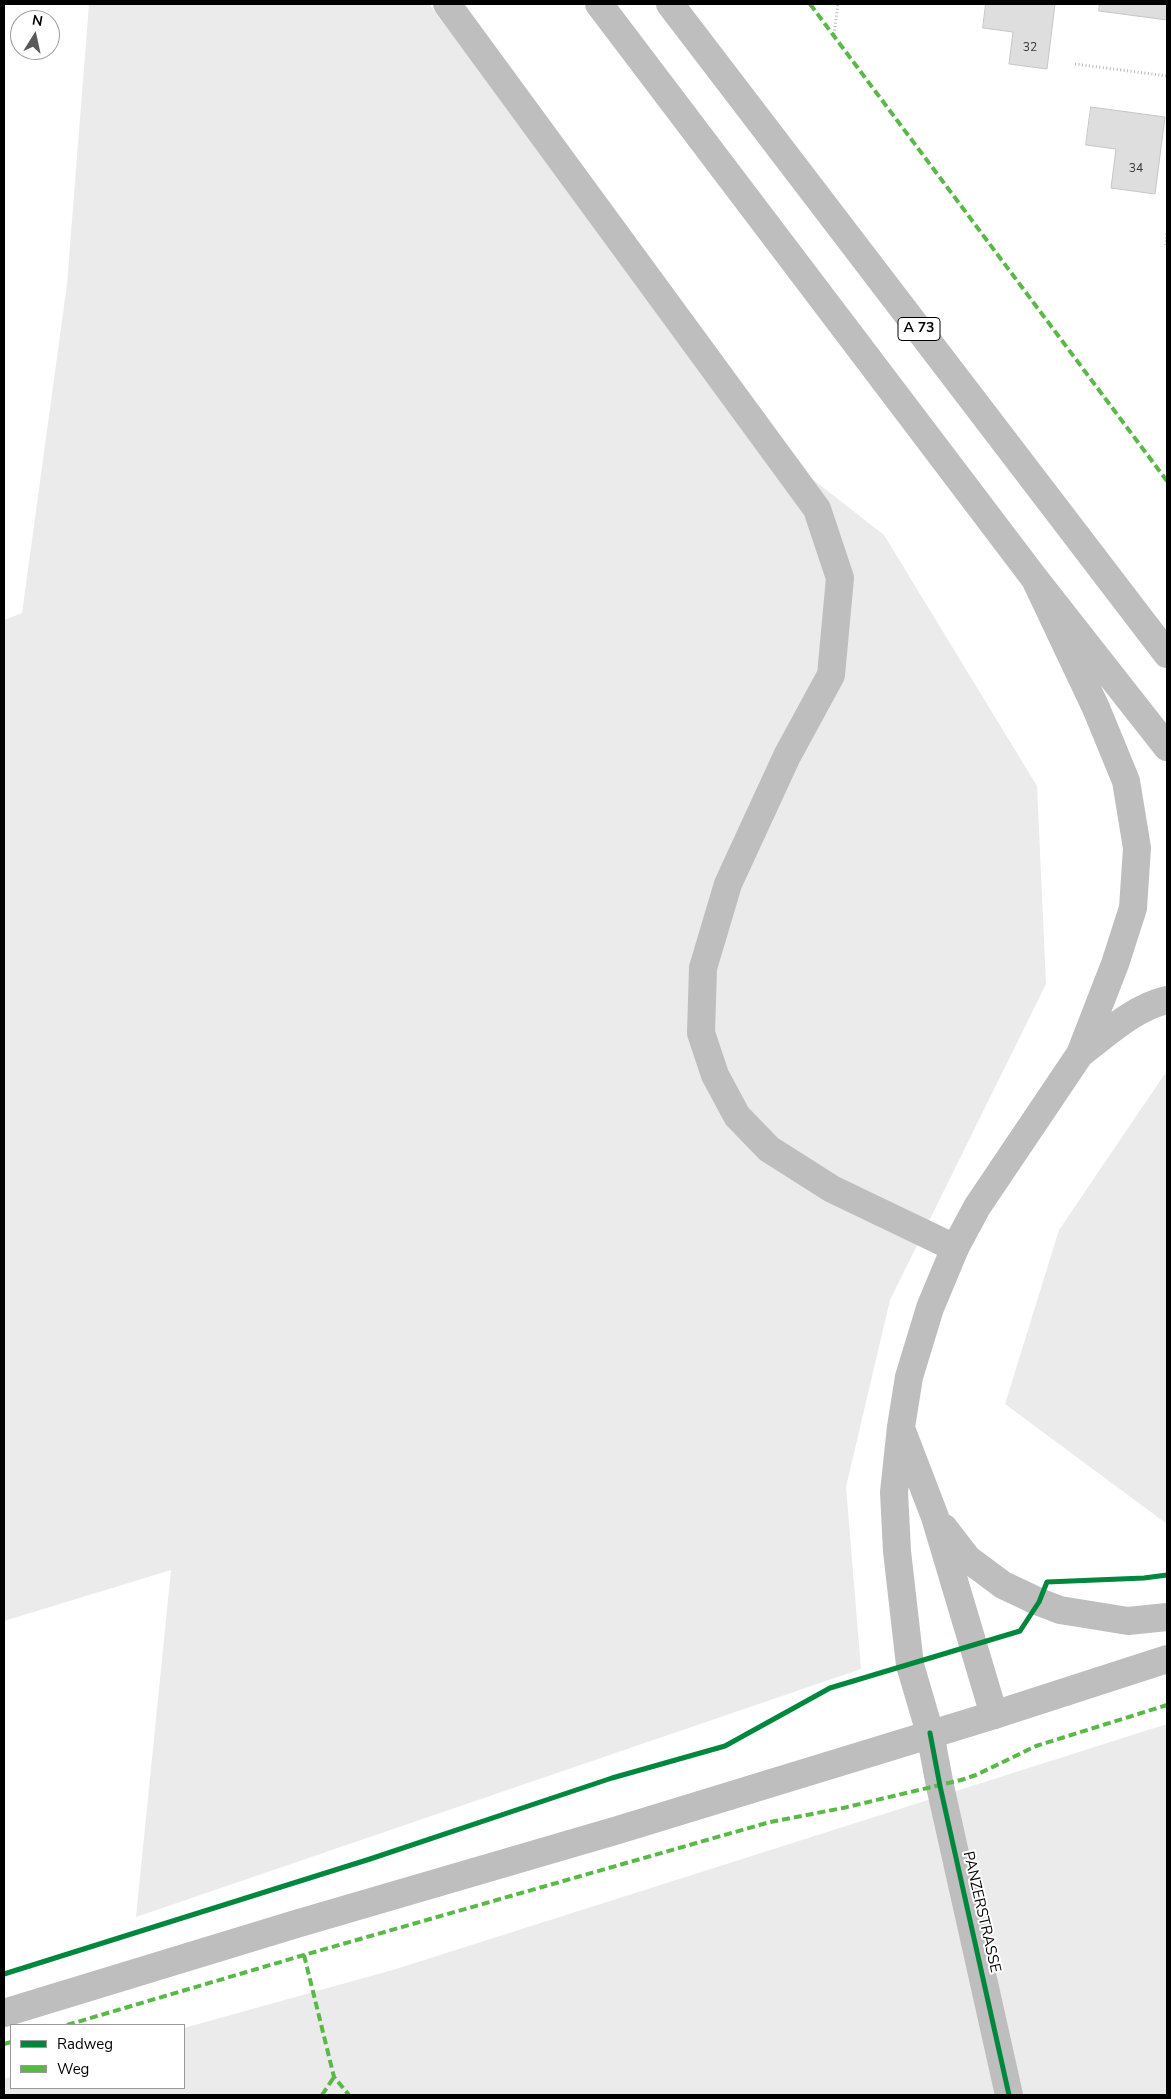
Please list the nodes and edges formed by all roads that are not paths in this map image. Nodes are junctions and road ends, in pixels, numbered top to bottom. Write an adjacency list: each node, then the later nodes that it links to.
1 (447, 4): 9 (main road)
2 (599, 4): 4 (main road)
3 (670, 4): 5 (main road, A 73)
4 (1035, 579): 6 (main road); 8 (main road)
5 (1167, 654)
6 (1167, 747)
7 (1167, 1000): 8 (main road)
8 (1080, 1054): 9 (main road, PANZERSTRASSE)
9 (955, 1248): 10 (main road, PANZERSTRASSE)
10 (901, 1426): 11 (main road); 15 (main road, PANZERSTRASSE)
11 (935, 1517): 12 (main road); 14 (main road)
12 (1167, 1617)
13 (1167, 1659): 14 (main road)
14 (994, 1715): 15 (main road)
15 (930, 1733): 16 (main road); 17 (main road, PANZERSTRASSE)
16 (4, 2013)
17 (1009, 2095)

